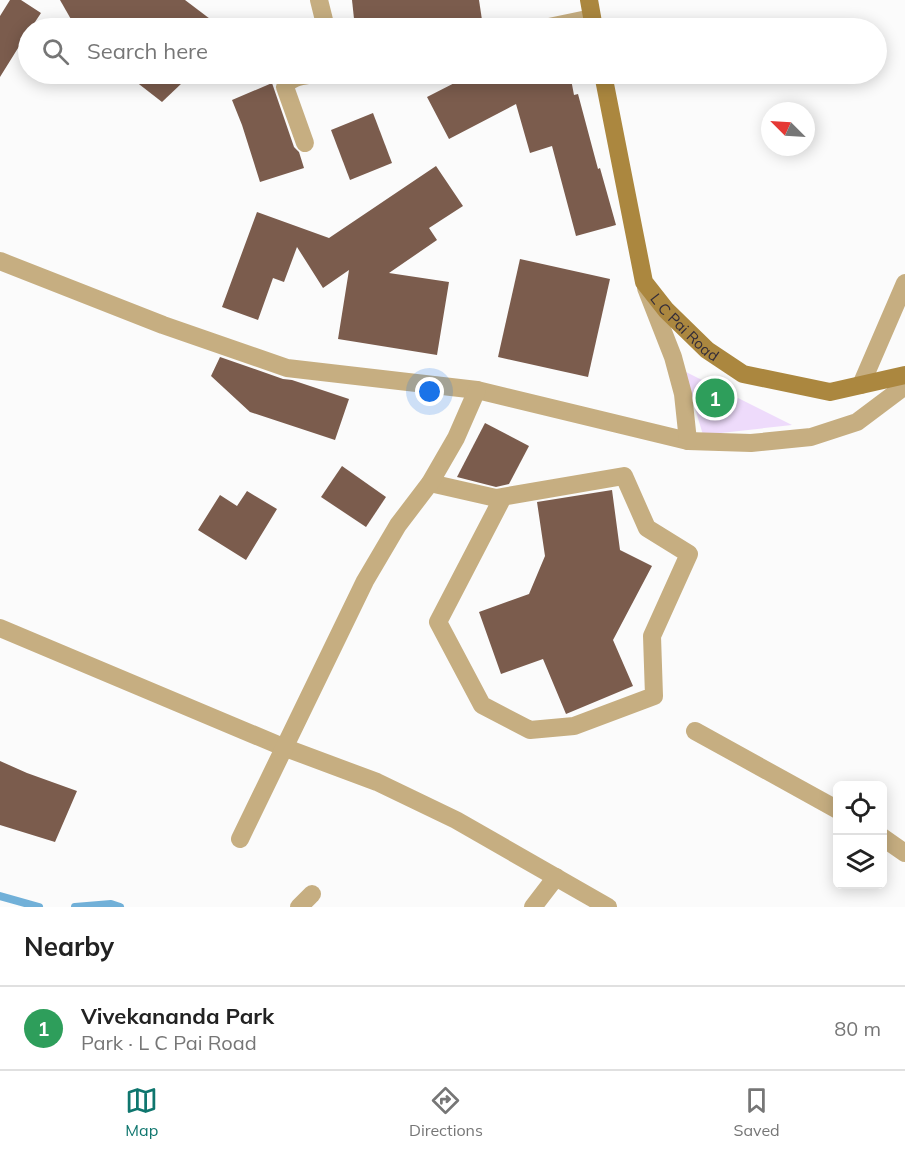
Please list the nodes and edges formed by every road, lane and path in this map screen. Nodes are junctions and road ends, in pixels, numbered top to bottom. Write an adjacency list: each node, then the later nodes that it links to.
1 (319, 0): 3 (street)
2 (589, 0): 4 (street)
3 (324, 18)
4 (592, 18)
5 (286, 84): 7 (street)
6 (605, 84): 9 (street)
7 (305, 143)
8 (0, 261): 14 (street)
9 (644, 282): 12 (street, L C Pai Road); 15 (street)
10 (905, 283): 12 (street)
11 (905, 375): 12 (street, L C Pai Road)
12 (861, 385)
13 (905, 386): 15 (street)
14 (477, 390): 15 (street); 16 (street)
15 (688, 441)
16 (430, 483): 17 (street); 20 (street)
17 (503, 497): 17 (street)
18 (0, 628): 20 (street)
19 (695, 731): 21 (street)
20 (283, 747): 22 (street); 25 (street)
21 (833, 808)
22 (240, 839)
23 (887, 840): 24 (street)
24 (905, 853)
25 (556, 877): 26 (street); 27 (street)
26 (533, 907)
27 (608, 907)

